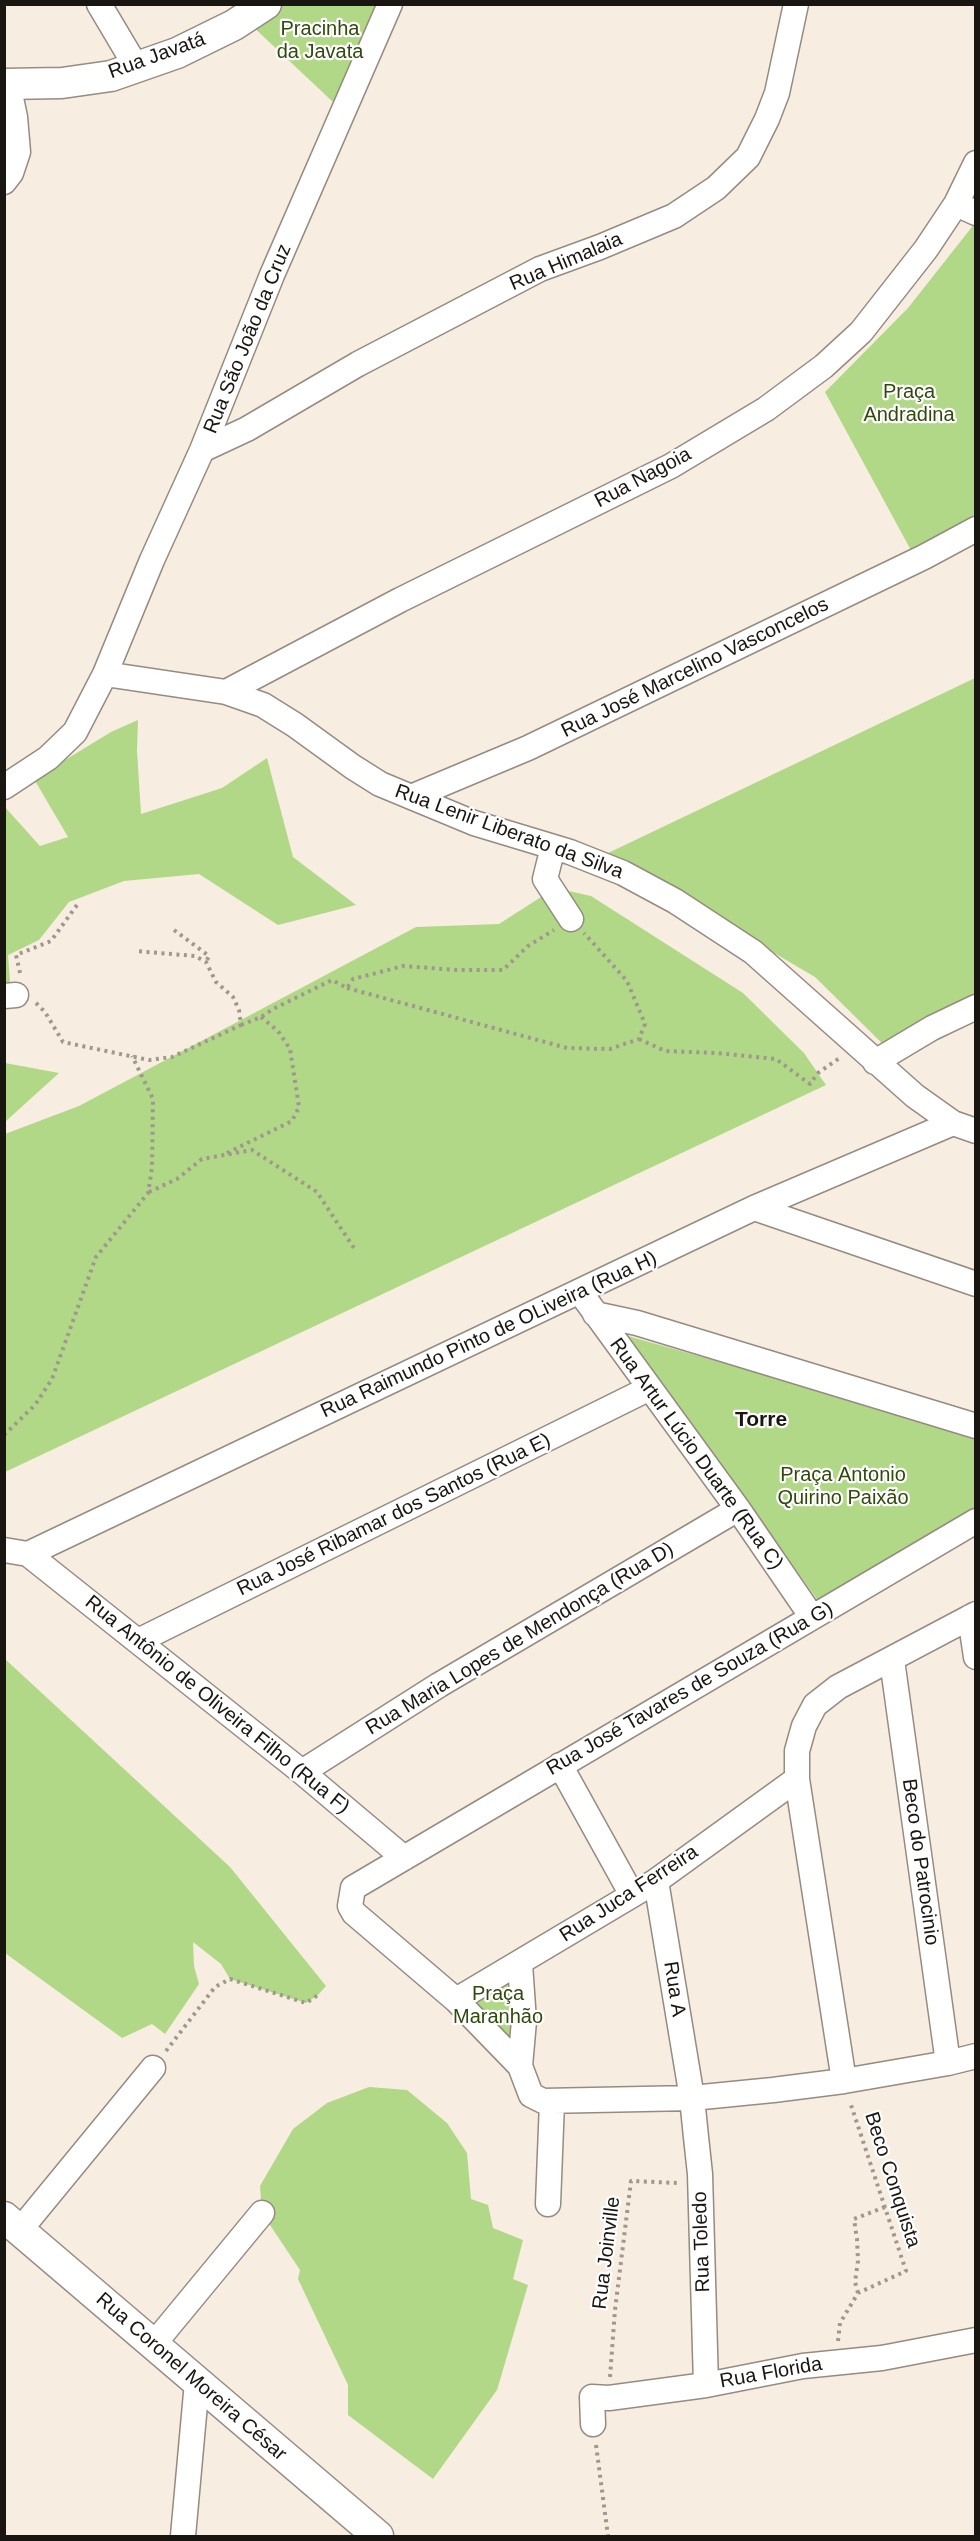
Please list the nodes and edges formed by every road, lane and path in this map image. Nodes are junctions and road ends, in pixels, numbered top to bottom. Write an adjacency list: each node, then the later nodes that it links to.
1 (99, 4): 5 (street)
2 (266, 4): 5 (street, Rua Javatá)
3 (390, 4): 10 (street, Rua São João da Cruz)
4 (796, 4): 10 (street, Rua Himalaia)
5 (137, 68): 6 (street, Rua Javatá)
6 (6, 84): 8 (street)
7 (975, 163): 9 (street, Rua Nagoia)
8 (4, 182)
9 (966, 208): 13 (street, Rua Nagoia)
10 (202, 450): 12 (street, Rua São João da Cruz)
11 (975, 529): 15 (street, Rua José Marcelino Vasconcelos)
12 (105, 674): 13 (street, Rua Lenir Liberato da Silva); 14 (street)
13 (226, 692): 15 (street, Rua Lenir Liberato da Silva)
14 (4, 787)
15 (411, 797): 16 (street, Rua Lenir Liberato da Silva)
16 (553, 847): 18 (street); 28 (street, Rua Lenir Liberato da Silva)
17 (77, 905): 23 (path)
18 (569, 916): 22 (path); 27 (path)
19 (174, 930): 21 (path)
20 (136, 951): 21 (path)
21 (206, 962): 26 (path)
22 (347, 988): 25 (path); 27 (path)
23 (15, 994): 29 (path)
24 (975, 1007): 30 (street)
25 (261, 1017): 26 (path); 33 (path)
26 (241, 1025): 29 (path)
27 (639, 1039): 28 (path)
28 (856, 1045): 30 (street, Rua Lenir Liberato da Silva)
29 (132, 1056): 34 (path)
30 (875, 1062): 31 (street, Rua Lenir Liberato da Silva)
31 (953, 1123): 32 (street, Rua Lenir Liberato da Silva); 35 (street, Rua Raimundo Pinto de OLiveira (Rua H))
32 (975, 1131)
33 (220, 1156): 34 (path); 36 (path)
34 (148, 1193): 42 (path)
35 (754, 1208): 37 (street); 38 (street, Rua Raimundo Pinto de OLiveira (Rua H))
36 (356, 1251)
37 (975, 1284)
38 (580, 1292): 39 (street, Rua Artur Lúcio Duarte (Rua C)); 45 (street, Rua Raimundo Pinto de OLiveira (Rua H))
39 (595, 1314): 40 (street, Rua Artur Lúcio Duarte (Rua C)); 41 (street)
40 (650, 1388): 43 (street, Rua Artur Lúcio Duarte (Rua C)); 48 (street, Rua José Ribamar dos Santos (Rua E))
41 (975, 1426)
42 (4, 1435)
43 (738, 1509): 47 (street, Rua Artur Lúcio Duarte (Rua C)); 52 (street, Rua Maria Lopes de Mendonça (Rua D))
44 (975, 1521): 47 (street, Rua José Tavares de Souza (Rua G))
45 (16, 1552): 48 (street, Rua Antônio de Oliveira Filho (Rua F))
46 (973, 1616): 49 (street); 50 (street)
47 (812, 1617): 51 (street, Rua José Tavares de Souza (Rua G))
48 (138, 1641): 52 (street, Rua Antônio de Oliveira Filho (Rua F))
49 (975, 1658)
50 (892, 1660): 53 (street); 61 (street, Beco do Patrocinio)
51 (560, 1766): 54 (street, Rua José Tavares de Souza (Rua G)); 56 (street)
52 (302, 1772): 54 (street, Rua Antônio de Oliveira Filho (Rua F))
53 (797, 1779): 55 (street, Rua Juca Ferreira); 64 (street)
54 (404, 1858): 59 (street, Rua José Tavares de Souza (Rua G))
55 (656, 1881): 56 (street, Rua Juca Ferreira); 65 (street, Rua A)
56 (632, 1895): 57 (street, Rua Juca Ferreira)
57 (520, 1964): 59 (street, Rua Juca Ferreira); 63 (street)
58 (318, 1995): 62 (path)
59 (456, 2000): 63 (street)
60 (975, 2055): 61 (street)
61 (948, 2063): 64 (street)
62 (153, 2068): 71 (street)
63 (523, 2075): 66 (street)
64 (844, 2081): 65 (street); 69 (path, Beco Conquista)
65 (692, 2098): 66 (street); 67 (street, Rua Toledo)
66 (552, 2102): 68 (street)
67 (700, 2184): 77 (street, Rua Toledo); 78 (path, Rua Joinville)
68 (548, 2204)
69 (885, 2207): 72 (path); 72 (path, Beco Conquista)
70 (262, 2213): 74 (street)
71 (12, 2224): 74 (street, Rua Coronel Moreira César)
72 (858, 2293): 75 (path)
73 (975, 2340): 75 (street, Rua Florida)
74 (153, 2345): 76 (street, Rua Coronel Moreira César)
75 (840, 2362): 77 (street, Rua Florida)
76 (197, 2382): 80 (street); 81 (street, Rua Coronel Moreira César)
77 (706, 2385): 78 (street, Rua Florida)
78 (609, 2398): 79 (street, Rua Florida)
79 (593, 2424): 82 (path)
80 (183, 2536)
81 (378, 2536)
82 (608, 2536)

